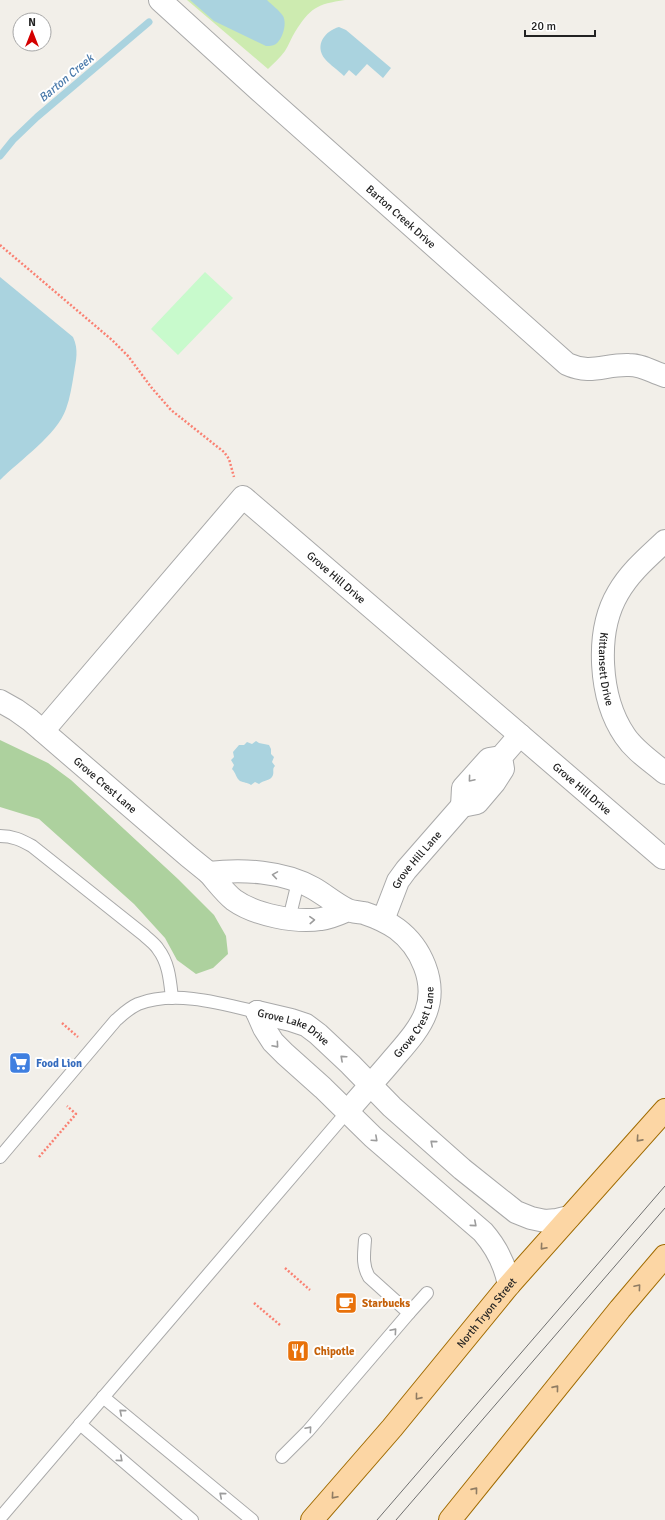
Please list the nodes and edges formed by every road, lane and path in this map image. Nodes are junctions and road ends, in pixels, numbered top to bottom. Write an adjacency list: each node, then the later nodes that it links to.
1 (160, 0): 3 (street, Barton Creek Drive)
2 (0, 245): 4 (path)
3 (665, 376)
4 (243, 497): 7 (street); 8 (street, Grove Hill Drive)
5 (665, 541): 9 (street, Kittansett Drive)
6 (0, 701): 7 (street, Grove Crest Lane)
7 (43, 731): 12 (street, Grove Crest Lane)
8 (520, 735): 11 (street, Grove Hill Drive); 16 (street, Grove Hill Lane)
9 (665, 773)
10 (0, 836): 17 (lane)
11 (663, 858)
12 (209, 873): 13 (street, Grove Crest Lane, one-way to 12); 15 (street, Grove Crest Lane)
13 (298, 882): 14 (street, Grove Crest Lane); 15 (lane)
14 (348, 910): 15 (street, Grove Crest Lane, one-way to 14); 16 (street, Grove Crest Lane)
15 (289, 919)
16 (383, 920): 19 (street, Grove Crest Lane)
17 (172, 998): 18 (lane); 22 (lane)
18 (257, 1012): 19 (street, Grove Lake Drive, one-way to 18); 21 (street, Grove Lake Drive, one-way to 21)
19 (370, 1085): 21 (street, Grove Crest Lane); 23 (street, Grove Lake Drive, one-way to 19)
20 (665, 1110): 23 (main road, North Tryon Street, one-way to 23)
21 (347, 1112): 27 (street, Grove Lake Drive, one-way to 27); 33 (lane)
22 (0, 1157)
23 (569, 1217): 27 (main road, North Tryon Street, one-way to 27)
24 (365, 1240): 31 (lane)
25 (665, 1256): 40 (main road, one-way to 25)
26 (285, 1268): 28 (path)
27 (509, 1285): 39 (main road, North Tryon Street, one-way to 39)
28 (310, 1290)
29 (427, 1293): 31 (lane)
30 (254, 1303): 32 (path)
31 (409, 1313): 35 (lane, one-way to 31)
32 (280, 1325)
33 (104, 1397): 34 (lane); 38 (lane, one-way to 33)
34 (80, 1424): 36 (lane); 37 (lane, one-way to 37)
35 (282, 1457)
36 (0, 1518)
37 (192, 1520)
38 (252, 1520)
39 (312, 1520)
40 (450, 1520)

